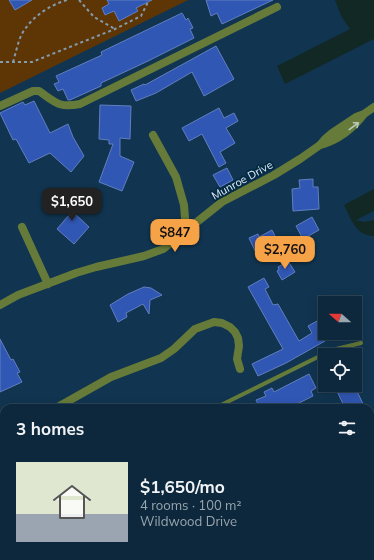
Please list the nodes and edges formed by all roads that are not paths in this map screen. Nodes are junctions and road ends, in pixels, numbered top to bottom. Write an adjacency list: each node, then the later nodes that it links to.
1 (277, 7): 2 (street)
2 (0, 106)
3 (374, 108): 6 (street, Munroe Drive)
4 (153, 135): 6 (street)
5 (22, 227): 7 (street)
6 (186, 231): 7 (street, Munroe Drive)
7 (48, 284): 8 (street, Munroe Drive)
8 (0, 305)
9 (361, 343): 12 (lane)
10 (240, 369): 11 (street)
11 (63, 404)
12 (223, 404)

